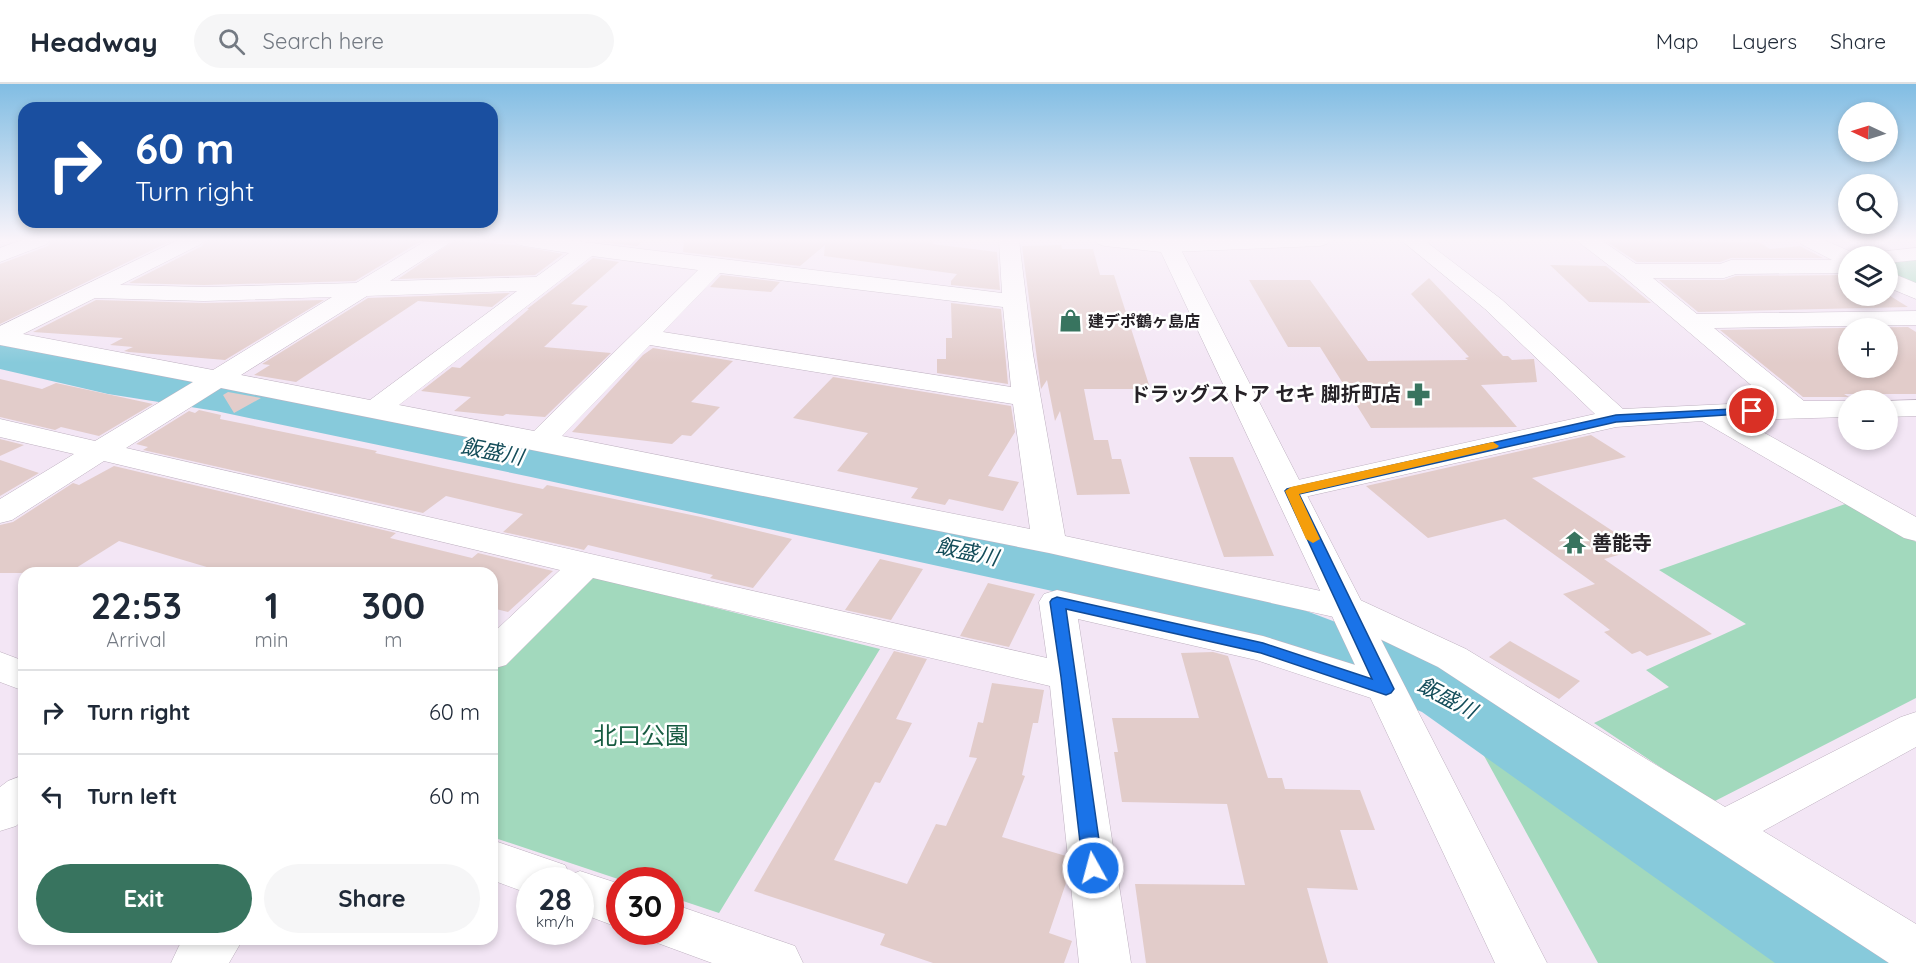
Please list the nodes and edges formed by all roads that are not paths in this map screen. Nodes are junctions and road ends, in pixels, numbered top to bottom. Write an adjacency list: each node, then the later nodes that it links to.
1 (111, 281): 13 (street)
2 (375, 281): 12 (street)
3 (546, 281): 11 (street)
4 (701, 281): 19 (street)
5 (843, 281): 15 (street)
6 (1012, 281): 15 (street)
7 (1186, 281): 32 (street)
8 (1464, 281): 28 (street)
9 (1643, 281): 17 (street)
10 (1898, 283): 14 (street)
11 (542, 284): 12 (street); 24 (street)
12 (360, 290): 13 (street); 20 (street)
13 (91, 291): 18 (street)
14 (1916, 292)
15 (1013, 301): 21 (street)
16 (1916, 318): 17 (street)
17 (1690, 321): 26 (street)
18 (0, 337): 20 (street)
19 (644, 337): 21 (street); 30 (street)
20 (217, 378): 24 (street); 31 (street)
21 (1024, 397): 35 (street)
22 (1898, 408): 23 (street)
23 (1916, 408)
24 (376, 409): 30 (street)
25 (1838, 409): 26 (street)
26 (1797, 410): 27 (street)
27 (1707, 412): 28 (street); 34 (street)
28 (1616, 418): 32 (street)
29 (0, 428): 31 (street)
30 (541, 441): 35 (street)
31 (100, 452): 33 (street); 36 (street)
32 (1291, 491): 37 (street)
33 (0, 513)
34 (1916, 531)
35 (1049, 543): 37 (street)
36 (586, 565): 38 (street); 41 (street)
37 (1345, 607): 42 (street); 46 (street)
38 (498, 650)
39 (0, 666): 40 (street)
40 (18, 674)
41 (1069, 677): 42 (street); 54 (street)
42 (1386, 689): 55 (street)
43 (1916, 728): 46 (street)
44 (18, 798): 45 (street)
45 (0, 813)
46 (1725, 829): 51 (street)
47 (498, 862): 48 (street)
48 (516, 869)
49 (684, 930): 53 (street)
50 (213, 945): 52 (street)
51 (1916, 952)
52 (197, 963)
53 (777, 963)
54 (1105, 963)
55 (1521, 963)

